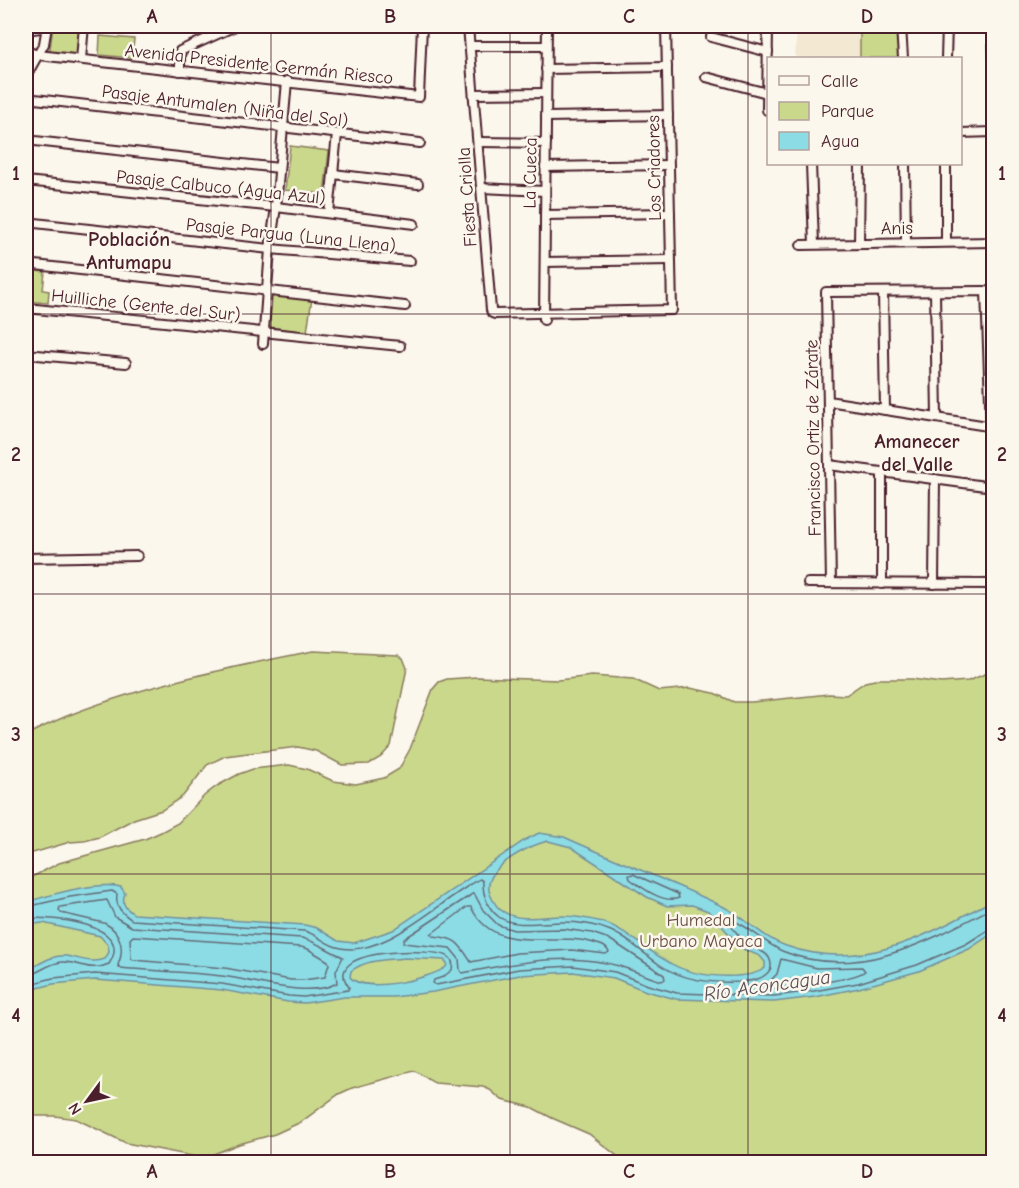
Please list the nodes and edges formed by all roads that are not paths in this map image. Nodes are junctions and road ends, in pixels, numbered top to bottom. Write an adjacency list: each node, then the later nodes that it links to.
1 (47, 26): 12 (street); 18 (street)
2 (84, 26): 22 (street)
3 (235, 26): 26 (street)
4 (422, 26): 29 (street, Avenida Presidente Germán Riesco)
5 (468, 26): 14 (street, Fiesta Criolla)
6 (547, 26): 15 (street, La Cueca)
7 (666, 26): 24 (street, Los Criadores)
8 (768, 26): 17 (street)
9 (901, 26): 20 (street)
10 (947, 26): 21 (street)
11 (993, 26): 23 (street)
12 (26, 30)
13 (711, 37): 17 (street)
14 (470, 46): 15 (street); 30 (street, Fiesta Criolla)
15 (546, 46): 25 (street, La Cueca)
16 (26, 51): 18 (street, Avenida Presidente Germán Riesco)
17 (768, 52): 19 (street)
18 (38, 55): 22 (street, Avenida Presidente Germán Riesco); 27 (street)
19 (768, 57)
20 (903, 57)
21 (946, 57)
22 (81, 59): 26 (street, Avenida Presidente Germán Riesco)
23 (993, 61)
24 (667, 67): 25 (street); 34 (street, Los Criadores)
25 (546, 69): 31 (street, La Cueca)
26 (180, 71): 29 (street, Avenida Presidente Germán Riesco)
27 (26, 76)
28 (706, 77): 32 (street)
29 (287, 81): 36 (street)
30 (474, 93): 31 (street); 41 (street, Fiesta Criolla)
31 (546, 93): 35 (street, La Cueca)
32 (767, 93)
33 (26, 98): 36 (street, Pasaje Antumalen (Niña del Sol))
34 (668, 115): 35 (street); 44 (street, Los Criadores)
35 (546, 117): 43 (street, La Cueca)
36 (283, 127): 39 (street, Pasaje Antumalen (Niña del Sol)); 50 (street)
37 (993, 132): 38 (street)
38 (962, 133)
39 (337, 134): 42 (street, Pasaje Antumalen (Niña del Sol)); 51 (street)
40 (26, 140): 50 (street)
41 (479, 142): 43 (street); 54 (street, Fiesta Criolla)
42 (420, 143)
43 (546, 143): 49 (street, La Cueca)
44 (669, 165): 49 (street); 58 (street, Los Criadores)
45 (811, 165): 66 (street)
46 (860, 165): 67 (street)
47 (905, 165): 64 (street)
48 (946, 165): 62 (street)
49 (546, 167): 55 (street, La Cueca)
50 (279, 168): 56 (street)
51 (333, 174): 53 (street); 57 (street)
52 (26, 181): 56 (street, Pasaje Calbuco (Agua Azul))
53 (418, 184)
54 (482, 188): 55 (street); 78 (street, Fiesta Criolla)
55 (545, 191): 59 (street, La Cueca)
56 (276, 207): 57 (street, Pasaje Calbuco (Agua Azul)); 68 (street)
57 (329, 213): 61 (street, Pasaje Calbuco (Agua Azul))
58 (670, 213): 59 (street); 69 (street, Los Criadores)
59 (545, 215): 71 (street, La Cueca)
60 (26, 222): 68 (street, Pasaje Pargua (Luna Llena))
61 (414, 224)
62 (946, 242): 63 (street, Anis); 64 (street, Anis)
63 (993, 242)
64 (906, 243): 67 (street, Anis)
65 (801, 244): 66 (street, Anis)
66 (814, 244): 67 (street, Anis)
67 (859, 244)
68 (270, 249): 70 (street, Pasaje Pargua (Luna Llena)); 73 (street)
69 (670, 260): 71 (street); 78 (street, Los Criadores)
70 (410, 261)
71 (545, 262): 78 (street, La Cueca)
72 (26, 264): 73 (street)
73 (267, 291): 76 (street); 79 (street)
74 (935, 291): 75 (street); 86 (street); 87 (street)
75 (883, 292): 84 (street, Francisco Ortiz de Zárate); 85 (street)
76 (405, 306)
77 (26, 308): 79 (street, Huilliche (Gente del Sur))
78 (544, 316)
79 (264, 332): 80 (street); 81 (street, Huilliche (Gente del Sur))
80 (263, 344)
81 (400, 346)
82 (26, 354): 83 (street)
83 (126, 363)
84 (828, 401): 85 (street); 88 (street, Francisco Ortiz de Zárate)
85 (885, 410): 86 (street)
86 (937, 418): 87 (street)
87 (992, 426): 91 (street)
88 (829, 465): 89 (street); 96 (street, Francisco Ortiz de Zárate)
89 (882, 472): 90 (street); 97 (street)
90 (935, 479): 91 (street); 98 (street)
91 (993, 487): 92 (street)
92 (993, 513)
93 (137, 556): 94 (street)
94 (26, 558)
95 (808, 583): 96 (street)
96 (831, 583): 97 (street)
97 (882, 584): 98 (street)
98 (934, 584): 99 (street)
99 (993, 584)

